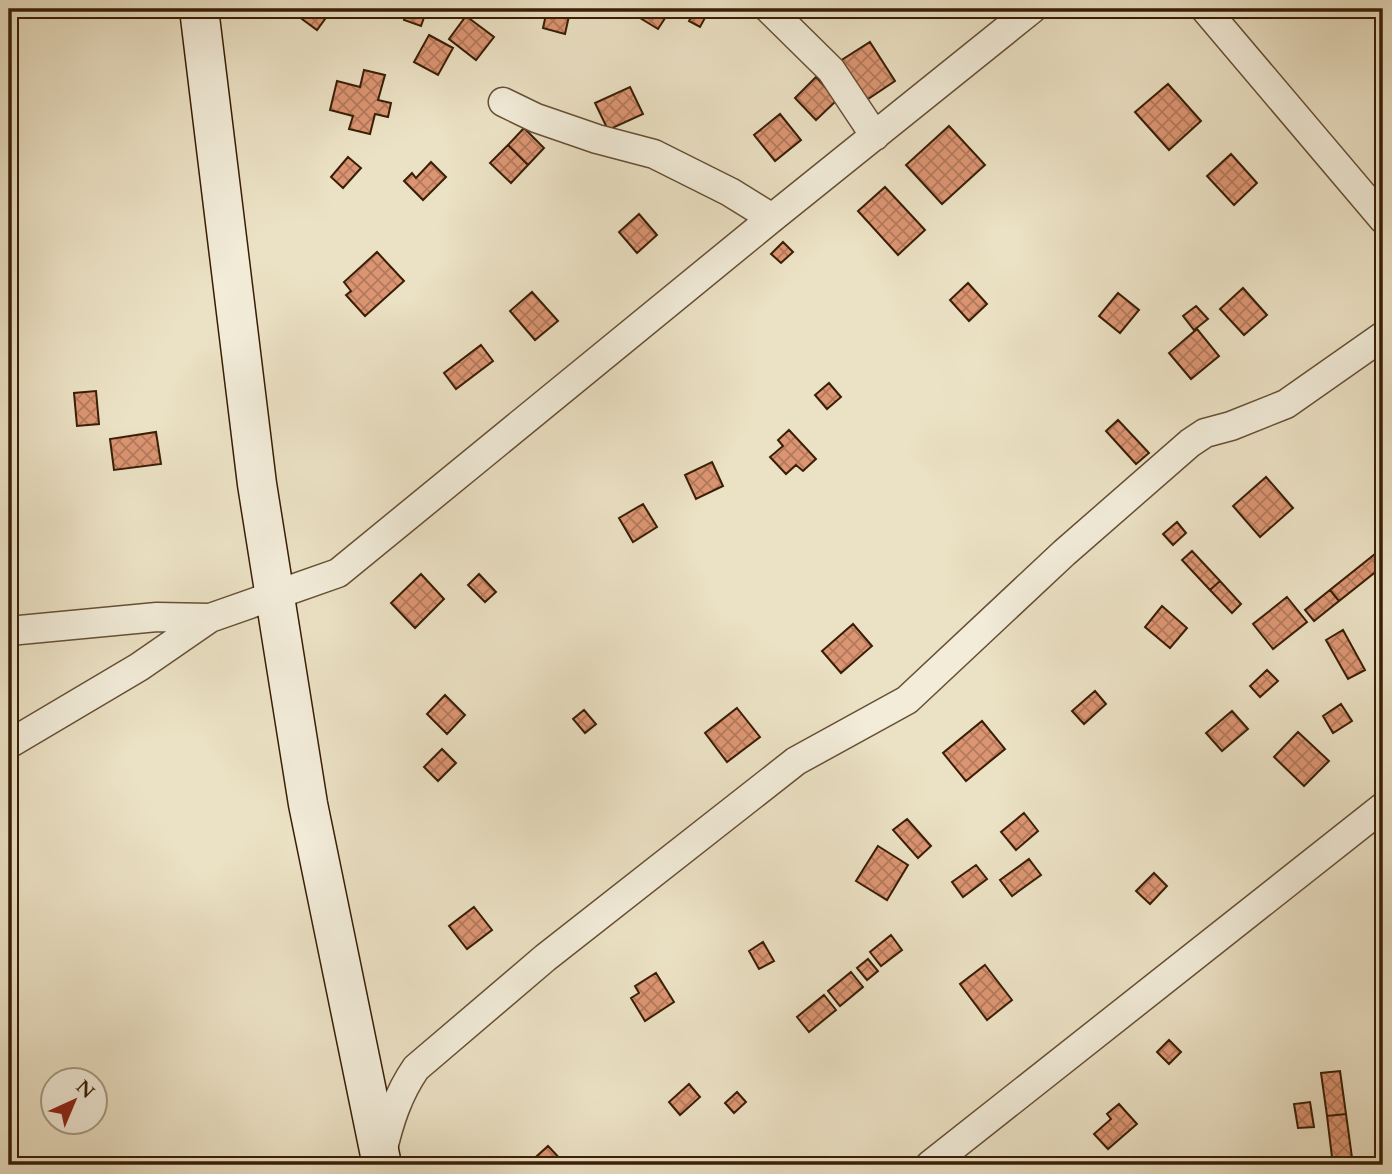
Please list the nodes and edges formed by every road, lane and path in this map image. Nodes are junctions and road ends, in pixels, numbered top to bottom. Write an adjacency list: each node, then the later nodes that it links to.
1 (199, 9): 10 (street)
2 (769, 9): 6 (street)
3 (1032, 9): 6 (street)
4 (1205, 9): 8 (street)
5 (503, 102): 7 (street)
6 (875, 136): 7 (street)
7 (772, 218): 10 (street)
8 (1383, 219)
9 (1383, 336): 15 (street)
10 (275, 594): 11 (street); 15 (street)
11 (210, 618): 12 (street); 13 (street)
12 (9, 631)
13 (9, 744)
14 (1383, 807): 16 (street)
15 (381, 1161)
16 (930, 1165)

